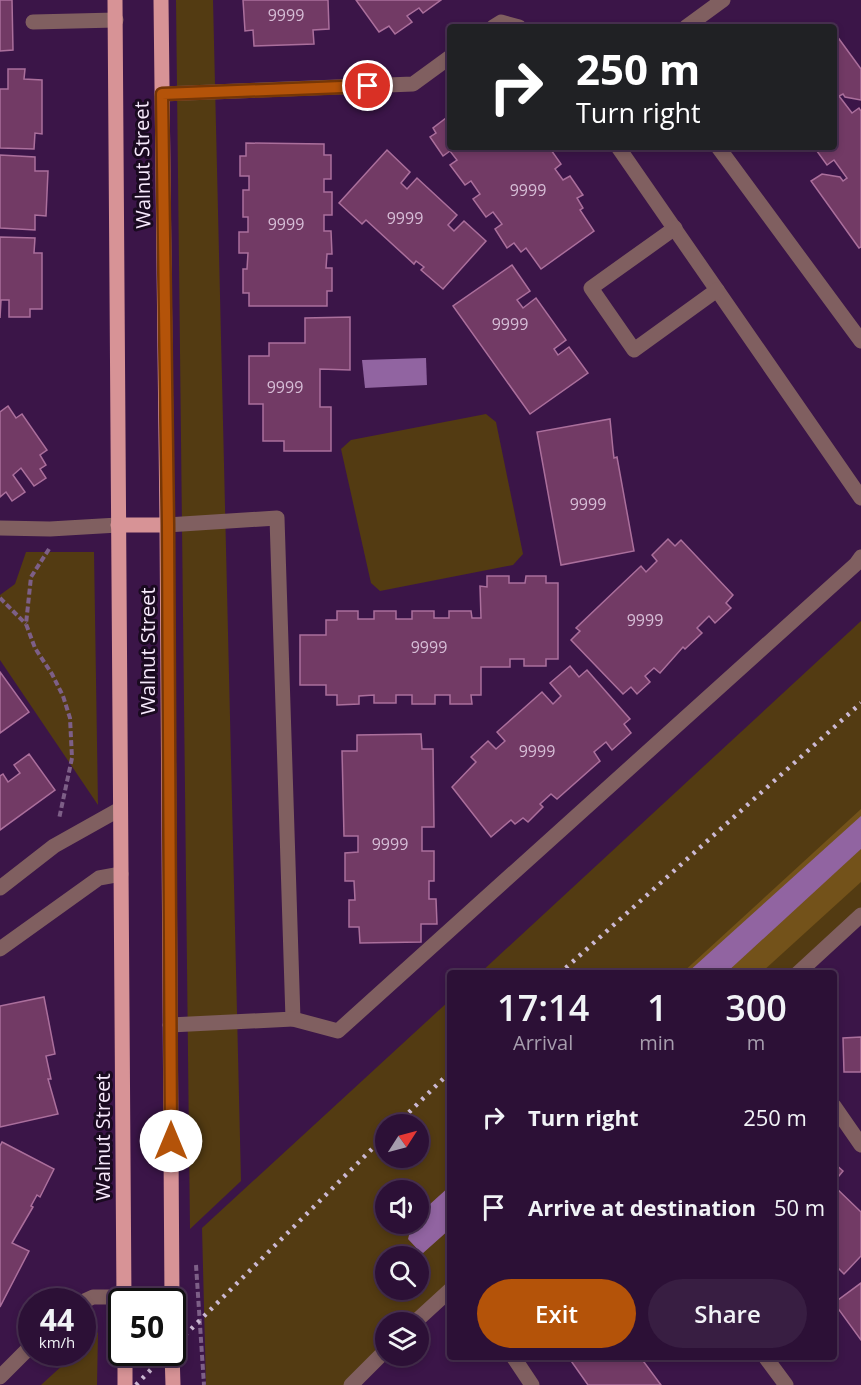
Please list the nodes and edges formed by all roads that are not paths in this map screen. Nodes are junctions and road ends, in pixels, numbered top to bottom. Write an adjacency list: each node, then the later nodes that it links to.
1 (115, 0): 4 (main road, Walnut Street)
2 (161, 0): 8 (main road, Walnut Street)
3 (723, 0): 6 (street)
4 (116, 20): 5 (street); 15 (main road, Walnut Street)
5 (33, 22)
6 (690, 24)
7 (447, 59): 8 (street)
8 (162, 94): 16 (main road, Walnut Street)
9 (620, 150): 11 (street)
10 (720, 150): 13 (street)
11 (675, 228): 12 (street); 12 (street)
12 (717, 290): 14 (street)
13 (861, 341)
14 (861, 498)
15 (118, 525): 16 (main road); 17 (street); 19 (main road, Walnut Street)
16 (168, 525): 25 (street); 26 (main road, Walnut Street)
17 (0, 528)
18 (861, 557): 25 (street)
19 (120, 809): 20 (main road, Walnut Street); 21 (street)
20 (121, 874): 23 (street); 29 (main road, Walnut Street)
21 (0, 888)
22 (861, 915): 24 (street)
23 (0, 949)
24 (801, 970)
25 (293, 1019): 26 (street)
26 (170, 1025): 30 (main road, Walnut Street)
27 (837, 1110): 28 (street)
28 (861, 1144)
29 (124, 1288)
30 (172, 1288)
31 (447, 1293): 32 (street)
32 (426, 1312)
33 (18, 1359): 39 (street)
34 (515, 1360): 43 (street)
35 (767, 1360): 44 (street)
36 (375, 1361): 42 (street)
37 (124, 1366): 40 (main road)
38 (172, 1366): 41 (main road)
39 (0, 1377)
40 (125, 1385)
41 (173, 1385)
42 (351, 1385)
43 (532, 1385)
44 (786, 1385)

